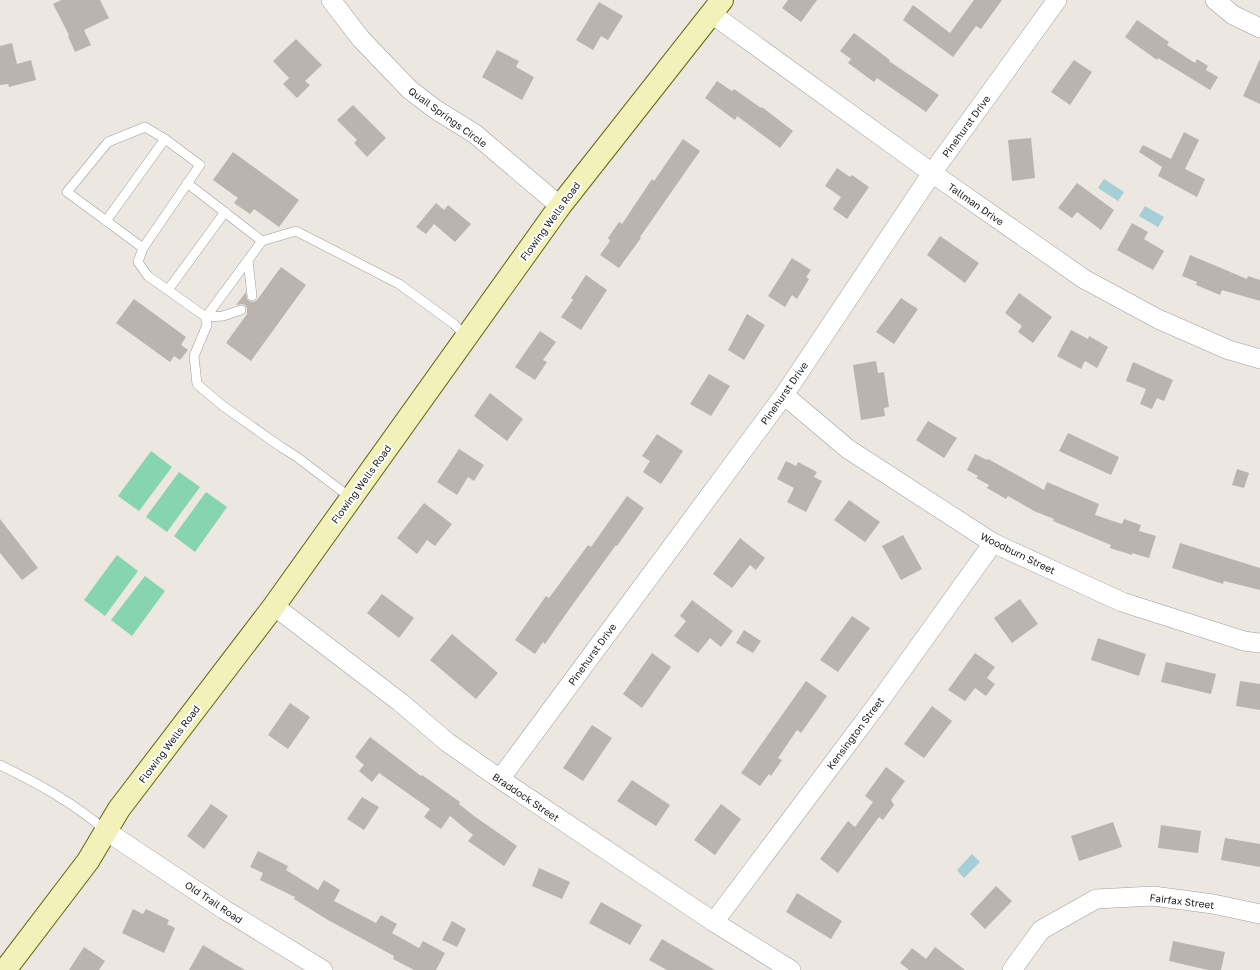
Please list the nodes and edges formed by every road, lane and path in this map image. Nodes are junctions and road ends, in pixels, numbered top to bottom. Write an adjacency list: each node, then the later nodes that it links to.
1 (1057, 0): 7 (street, Pinehurst Drive)
2 (1215, 0): 5 (street)
3 (340, 4): 9 (street, Quail Springs Circle)
4 (717, 7): 7 (street, Tallman Drive); 9 (main road, Flowing Wells Road)
5 (1260, 28)
6 (165, 139): 8 (lane); 11 (lane); 11 (lane)
7 (932, 173): 20 (street, Tallman Drive); 21 (street, Pinehurst Drive)
8 (187, 183): 10 (lane); 13 (lane)
9 (560, 206): 19 (main road, Flowing Wells Road)
10 (225, 212): 12 (lane); 15 (lane)
11 (106, 221): 13 (lane)
12 (262, 241): 14 (lane); 19 (lane)
13 (143, 248): 15 (lane)
14 (248, 260): 16 (lane); 18 (lane)
15 (168, 290): 18 (lane)
16 (252, 296)
17 (241, 310): 18 (lane)
18 (206, 317): 22 (lane)
19 (466, 337): 22 (main road, Flowing Wells Road)
20 (1260, 359)
21 (784, 395): 23 (street, Woodburn Street); 27 (street, Pinehurst Drive)
22 (351, 498): 24 (main road, Flowing Wells Road)
23 (993, 543): 25 (street, Woodburn Street); 30 (street, Kensington Street)
24 (274, 606): 27 (street, Braddock Street); 28 (main road, Flowing Wells Road)
25 (1260, 643)
26 (0, 765): 28 (lane)
27 (500, 779): 30 (street, Braddock Street)
28 (106, 831): 31 (street, Old Trail Road); 32 (main road, Flowing Wells Road)
29 (1260, 914): 35 (street, Fairfax Street)
30 (714, 922): 34 (street, Braddock Street)
31 (294, 963): 33 (street, Old Trail Road)
32 (5, 970)
33 (323, 970)
34 (791, 970)
35 (1012, 970)

